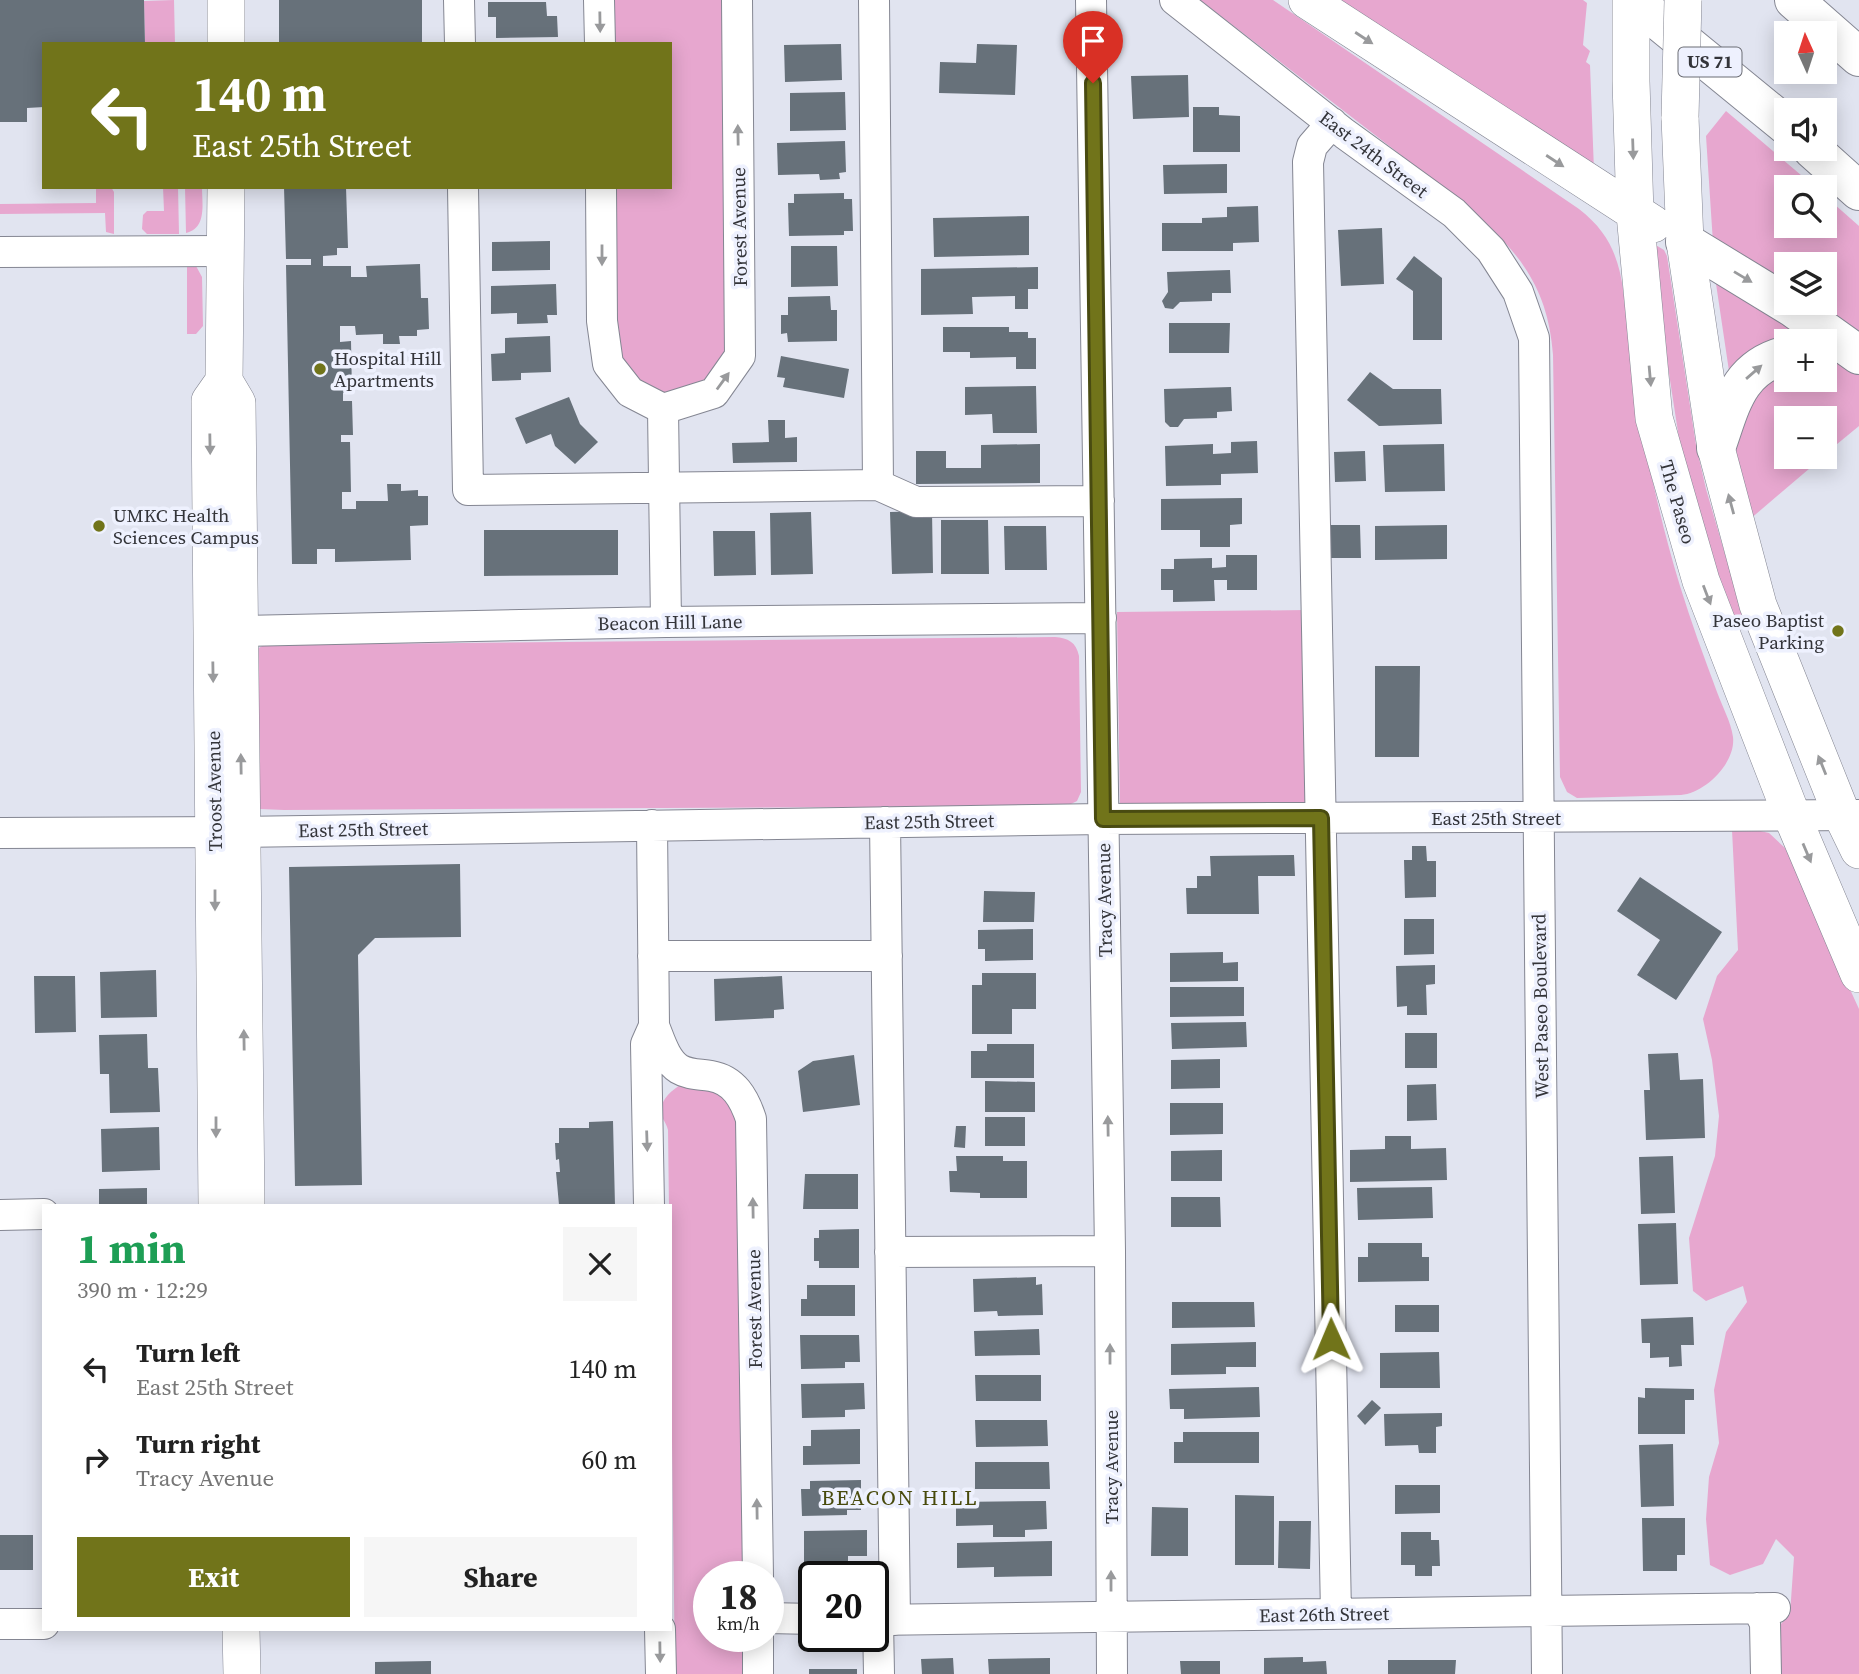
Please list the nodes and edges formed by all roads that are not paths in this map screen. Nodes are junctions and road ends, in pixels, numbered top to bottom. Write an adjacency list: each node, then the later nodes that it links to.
1 (226, 0): 12 (main road)
2 (459, 0): 13 (street)
3 (599, 0): 14 (street, one-way to 14)
4 (737, 0): 31 (street, Forest Avenue, one-way to 4)
5 (874, 0): 33 (street)
6 (1091, 0): 35 (street, Tracy Avenue)
7 (1175, 0): 17 (street, East 24th Street)
8 (1307, 0): 23 (main road, one-way to 23)
9 (1632, 0): 16 (highway, US 71); 23 (main road, The Paseo, one-way to 23)
10 (1683, 0): 24 (main road, bridge)
11 (1794, 0): 15 (highway)
12 (226, 42)
13 (460, 42)
14 (600, 42)
15 (1859, 57)
16 (1774, 115)
17 (1332, 123): 27 (street, East 24th Street); 42 (street)
18 (1825, 161): 22 (highway)
19 (226, 189): 25 (main road, Troost Avenue)
20 (463, 189): 34 (street)
21 (601, 189): 31 (street, one-way to 31)
22 (1859, 191)
23 (1635, 214): 24 (main road); 41 (main road, The Paseo, one-way to 41)
24 (1685, 242): 28 (highway, one-way to 28); 32 (main road)
25 (226, 251): 26 (street); 30 (main road, Troost Avenue)
26 (0, 252)
27 (1534, 338): 40 (street, West Paseo Boulevard)
28 (1846, 351)
29 (1774, 359): 32 (highway, one-way to 29)
30 (224, 381): 38 (main road, Troost Avenue); 46 (main road, Troost Avenue, one-way to 46)
31 (663, 409): 34 (street)
32 (1716, 448): 39 (main road, one-way to 32)
33 (878, 485): 34 (street); 35 (street)
34 (664, 487): 37 (street)
35 (1100, 501): 36 (street, Tracy Avenue)
36 (1101, 618): 37 (street, Beacon Hill Lane); 43 (street, Tracy Avenue)
37 (666, 622): 38 (street, Beacon Hill Lane)
38 (239, 631): 46 (main road, Troost Avenue, one-way to 38)
39 (1851, 815): 41 (street, East 25th Street); 48 (main road)
40 (1539, 817): 41 (street, East 25th Street); 42 (street, East 25th Street); 64 (street, West Paseo Boulevard)
41 (1792, 817): 51 (main road, The Paseo, one-way to 51)
42 (1321, 818): 43 (street, East 25th Street); 65 (street)
43 (1103, 819): 44 (street, East 25th Street); 60 (street, Tracy Avenue, one-way to 43)
44 (885, 822): 45 (street, East 25th Street); 50 (street)
45 (652, 825): 46 (street, East 25th Street); 49 (street, Forest Avenue)
46 (228, 832): 47 (street, East 25th Street); 55 (main road, Troost Avenue, one-way to 55); 56 (main road, Troost Avenue, one-way to 46)
47 (0, 833)
48 (1859, 850)
49 (653, 956): 50 (street); 52 (street, Forest Avenue)
50 (887, 956): 61 (street)
51 (1859, 974)
52 (654, 1026): 53 (street, Forest Avenue); 54 (street, Forest Avenue)
53 (696, 1076): 54 (street, Forest Avenue); 62 (street, Forest Avenue, one-way to 53)
54 (646, 1102): 57 (street, Forest Avenue, one-way to 57)
55 (217, 1204)
56 (246, 1204)
57 (649, 1204)
58 (42, 1214): 59 (street)
59 (0, 1215)
60 (1110, 1251): 61 (street); 66 (street, Tracy Avenue, one-way to 60)
61 (890, 1252): 63 (street)
62 (758, 1561)
63 (883, 1561)
64 (1546, 1610): 65 (street, East 26th Street); 79 (street, West Paseo Boulevard); 80 (street, East 26th Street)
65 (1336, 1614): 66 (street, East 26th Street)
66 (1111, 1618): 67 (street, East 26th Street); 78 (street, Tracy Avenue)
67 (889, 1620)
68 (0, 1624): 69 (street)
69 (42, 1624)
70 (242, 1631): 74 (main road)
71 (660, 1631): 75 (street, one-way to 75)
72 (758, 1652): 76 (street)
73 (880, 1652): 77 (street)
74 (242, 1674)
75 (661, 1674)
76 (758, 1674)
77 (878, 1674)
78 (1112, 1674)
79 (1547, 1674)
80 (1766, 1674)

